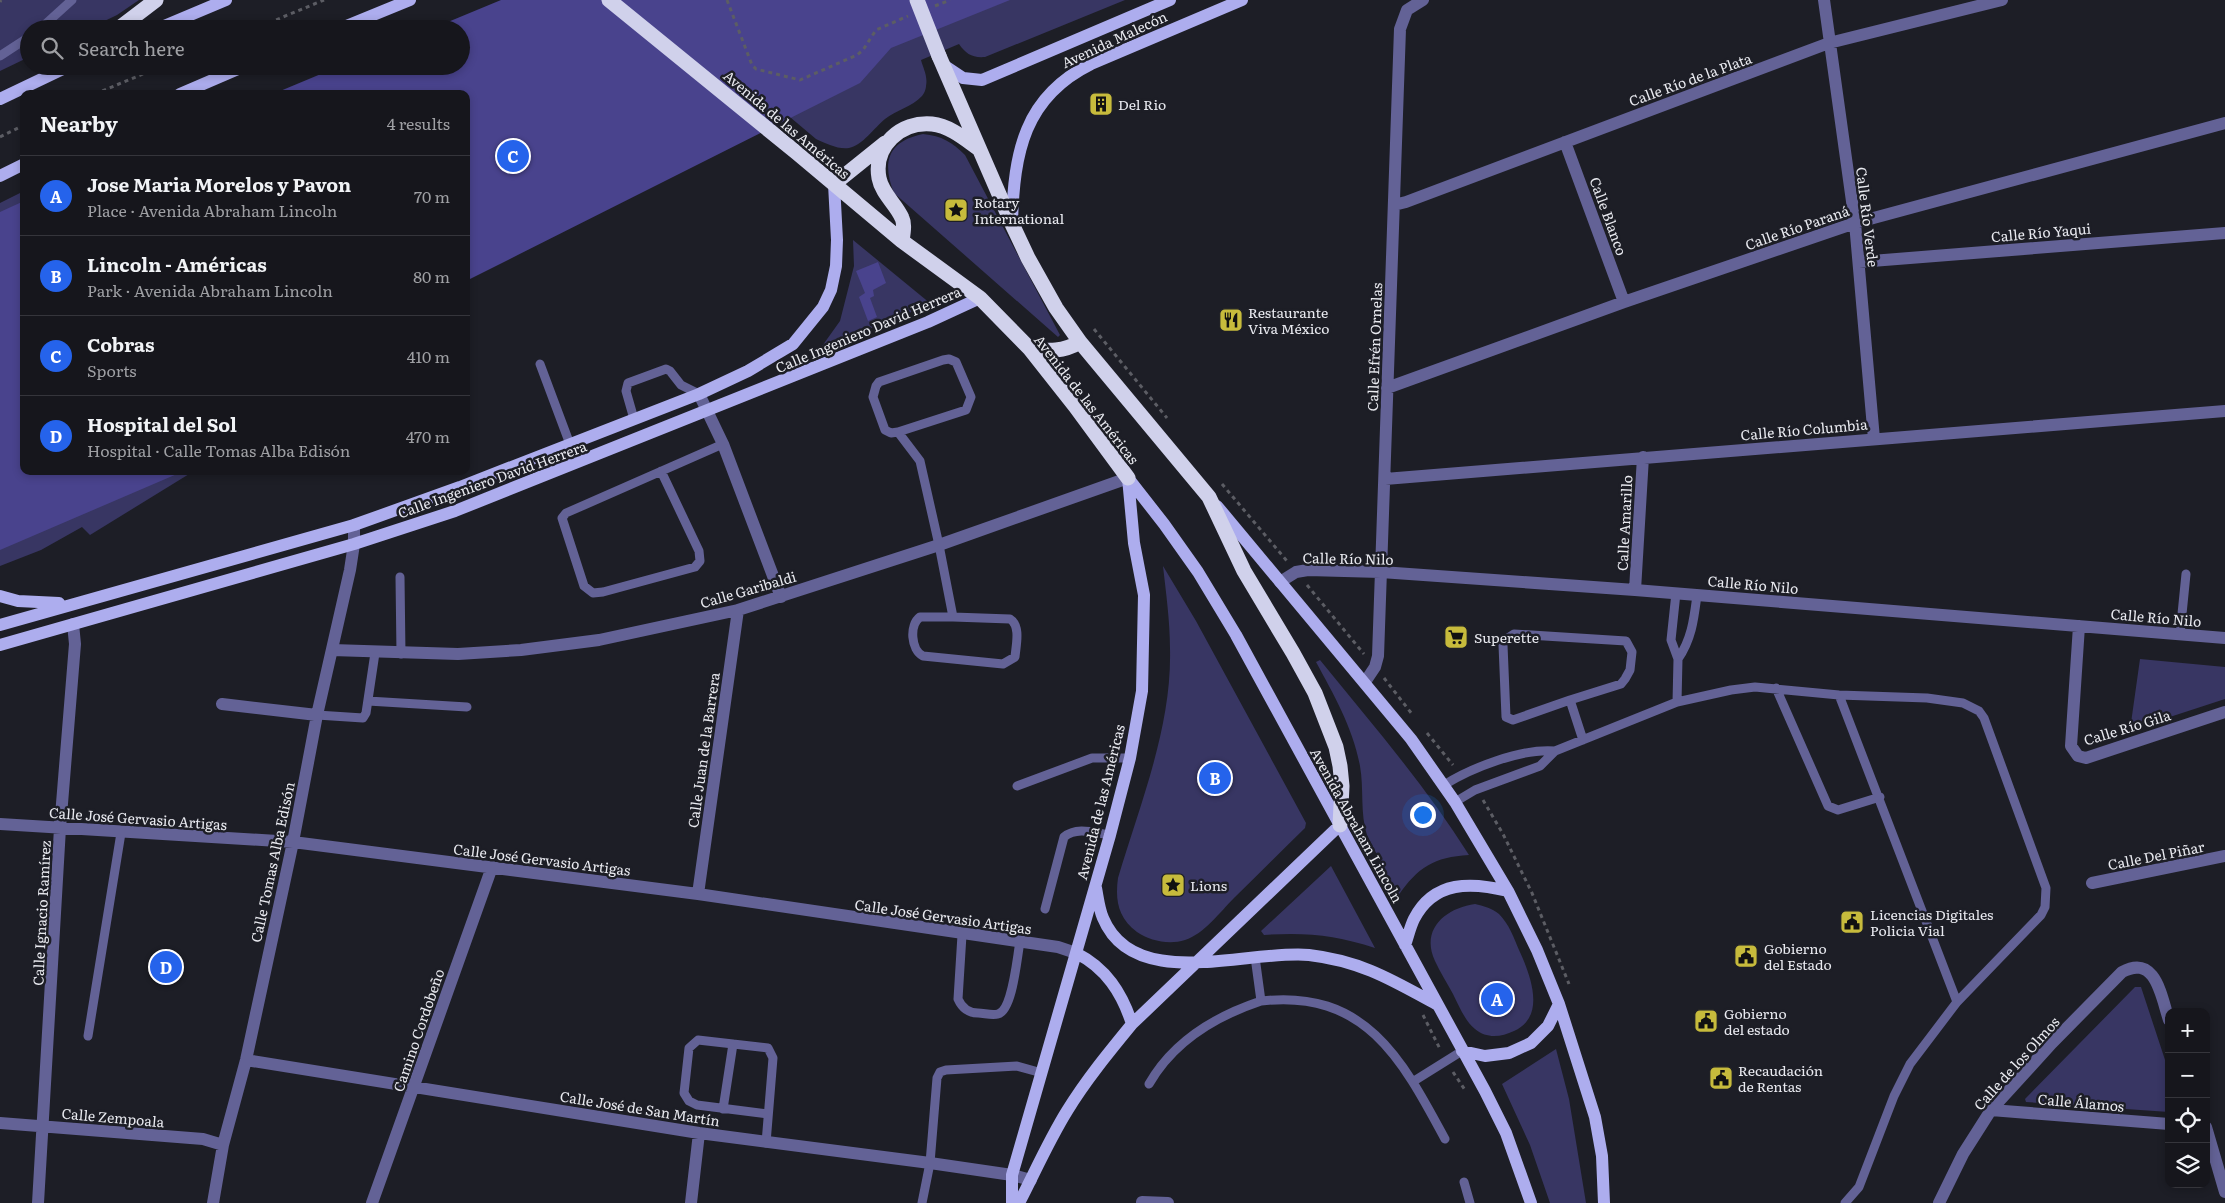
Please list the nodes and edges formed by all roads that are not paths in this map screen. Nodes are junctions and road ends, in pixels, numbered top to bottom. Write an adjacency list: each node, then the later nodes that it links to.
1 (72, 0): 12 (lane)
2 (156, 0): 13 (highway)
3 (226, 0): 14 (main road)
4 (410, 0): 15 (main road)
5 (609, 0): 30 (highway, Avenida de las Américas)
6 (1170, 0): 19 (main road, Avenida Malecón)
7 (1242, 0): 33 (main road, Avenida Malecón)
8 (1423, 0): 31 (street, Calle Efrén Ornelas)
9 (1824, 0): 17 (street, Calle Río Verde)
10 (2002, 0): 17 (street, Calle Río de la Plata)
11 (916, 7): 19 (highway, bridge)
12 (50, 20)
13 (130, 20)
14 (178, 20)
15 (360, 20)
16 (20, 43): 18 (lane)
17 (1829, 43): 25 (street, Calle Río de la Plata); 32 (street, Calle Río Verde)
18 (0, 56)
19 (942, 61): 27 (highway)
20 (50, 75): 23 (main road)
21 (224, 75): 22 (main road)
22 (189, 90)
23 (0, 99)
24 (2225, 123): 32 (street, Calle Río Paraná)
25 (1565, 142): 31 (street, Calle Río de la Plata); 38 (street, Calle Blanco)
26 (885, 144): 27 (highway); 30 (highway); 35 (highway)
27 (979, 149): 33 (highway)
28 (20, 166): 29 (main road)
29 (0, 176)
30 (834, 184): 35 (highway, Avenida de las Américas); 42 (main road, Calle Ingeniero David Herrera)
31 (1394, 205): 43 (street, Calle Efrén Ornelas)
32 (1855, 223): 36 (street, Calle Río Verde); 38 (street, Calle Río Paraná)
33 (1012, 224): 39 (highway)
34 (2225, 232): 36 (street, Calle Río Yaqui)
35 (902, 240): 37 (highway, Avenida de las Américas)
36 (1860, 262): 50 (street, Calle Río Verde)
37 (980, 298): 40 (highway, Avenida de las Américas); 44 (main road, Calle Ingeniero David Herrera)
38 (1624, 302): 43 (street, Calle Río Paraná)
39 (1080, 342): 40 (highway); 58 (highway)
40 (1030, 349): 56 (highway, Avenida de las Américas)
41 (540, 364): 51 (lane)
42 (748, 371): 44 (main road); 45 (main road, Calle Ingeniero David Herrera)
43 (1387, 388): 57 (street, Calle Efrén Ornelas)
44 (758, 391): 46 (main road, Calle Ingeniero David Herrera)
45 (699, 394): 46 (street); 48 (main road, Calle Ingeniero David Herrera); 48 (lane)
46 (708, 411): 52 (street); 54 (main road, Calle Ingeniero David Herrera)
47 (2225, 411): 50 (street, Calle Río Columbia)
48 (634, 419): 51 (main road, Calle Ingeniero David Herrera)
49 (898, 432): 49 (lane); 61 (lane)
50 (1874, 439): 53 (street, Calle Río Columbia)
51 (570, 443): 54 (lane); 59 (main road, Calle Ingeniero David Herrera)
52 (722, 444): 55 (lane); 70 (street)
53 (1643, 457): 57 (street, Calle Río Columbia); 66 (street, Calle Amarillo)
54 (577, 464): 60 (main road, Calle Ingeniero David Herrera)
55 (661, 471): 55 (lane)
56 (1128, 478): 61 (street, Calle Garibaldi); 96 (main road, Avenida de las Américas); 102 (main road, Avenida Abraham Lincoln)
57 (1385, 479): 62 (street, Calle Efrén Ornelas)
58 (1210, 497): 65 (main road); 102 (highway)
59 (354, 525): 60 (street, Calle Tomas Alba Edisón); 71 (main road, Calle Ingeniero David Herrera)
60 (354, 544): 74 (main road, Calle Ingeniero David Herrera); 80 (street, Calle Tomas Alba Edisón)
61 (939, 545): 70 (street, Calle Garibaldi); 73 (lane)
62 (1381, 572): 65 (street, Calle Río Nilo); 66 (street, Calle Río Nilo); 84 (street, Calle Efrén Ornelas)
63 (2186, 574): 77 (lane)
64 (400, 577): 82 (lane)
65 (1280, 582): 84 (main road)
66 (1635, 590): 67 (street, Calle Río Nilo)
67 (1676, 593): 68 (street, Calle Río Nilo); 83 (lane)
68 (1697, 595): 76 (street, Calle Río Nilo); 83 (lane)
69 (0, 596): 71 (main road)
70 (780, 597): 72 (street, Calle Garibaldi)
71 (84, 601): 75 (main road, Calle Ingeniero David Herrera)
72 (738, 610): 82 (street, Calle Garibaldi); 112 (street, Calle Juan de la Barrera)
73 (952, 617): 73 (lane)
74 (73, 624): 79 (main road, Calle Ingeniero David Herrera); 103 (street, Calle Ignacio Ramírez)
75 (0, 625)
76 (2079, 626): 77 (street, Calle Río Nilo); 92 (street, Calle Río Gila)
77 (2180, 634): 78 (street, Calle Río Nilo)
78 (2225, 638)
79 (0, 645)
80 (332, 650): 81 (street, Calle Garibaldi); 93 (street, Calle Tomas Alba Edisón)
81 (375, 653): 82 (street, Calle Garibaldi); 88 (lane)
82 (401, 654)
83 (1678, 659): 89 (lane)
84 (1365, 682): 97 (main road)
85 (1776, 688): 86 (lane); 89 (lane); 99 (lane)
86 (1839, 695): 99 (lane); 121 (lane)
87 (1570, 700): 87 (lane); 94 (lane)
88 (368, 701): 91 (lane); 93 (lane)
89 (1678, 702): 94 (lane)
90 (222, 704): 93 (street)
91 (467, 707)
92 (2225, 712)
93 (317, 715): 106 (street, Calle Tomas Alba Edisón)
94 (1582, 740): 95 (lane)
95 (1554, 751): 97 (lane); 100 (lane)
96 (1130, 758): 98 (lane); 105 (main road, Avenida de las Américas)
97 (1444, 785): 100 (main road)
98 (1018, 786)
99 (1880, 797): 121 (lane)
100 (1455, 802): 111 (main road)
101 (0, 824): 103 (street, Calle José Gervasio Artigas)
102 (1340, 825): 116 (main road, Avenida Abraham Lincoln); 119 (main road)
103 (60, 828): 104 (street, Calle José Gervasio Artigas); 139 (street, Calle Ignacio Ramírez)
104 (121, 833): 106 (street, Calle José Gervasio Artigas); 126 (lane)
105 (1110, 835): 110 (main road, Avenida de las Américas); 113 (lane)
106 (293, 842): 108 (street, Calle José Gervasio Artigas); 129 (street, Calle Tomas Alba Edisón)
107 (2225, 856): 109 (street, Calle Del Piñar)
108 (492, 867): 112 (street, Calle José Gervasio Artigas); 133 (street, Camino Cordobeño)
109 (2092, 883)
110 (1095, 885): 117 (main road, Avenida de las Américas); 119 (main road)
111 (1508, 891): 116 (main road); 123 (main road)
112 (698, 894): 114 (street, Calle José Gervasio Artigas)
113 (1045, 909)
114 (962, 934): 115 (street, Calle José Gervasio Artigas); 115 (lane)
115 (1020, 942): 117 (street, Calle José Gervasio Artigas)
116 (1405, 945): 122 (main road, Avenida Abraham Lincoln)
117 (1076, 953): 125 (main road); 130 (main road, Avenida de las Américas)
118 (1255, 957): 119 (main road); 120 (lane); 122 (main road)
119 (1197, 962): 125 (main road)
120 (1261, 1001): 131 (lane); 132 (lane)
121 (1957, 1002): 162 (lane)
122 (1436, 1004): 128 (main road, Avenida Abraham Lincoln)
123 (1559, 1004): 128 (main road); 161 (main road)
124 (2165, 1009): 135 (street, Calle de los Olmos)
125 (1132, 1024): 147 (main road)
126 (88, 1036)
127 (732, 1044): 134 (lane); 134 (lane); 136 (lane)
128 (1462, 1051): 131 (lane); 160 (main road, Avenida Abraham Lincoln)
129 (246, 1060): 133 (street, Calle José de San Martín); 144 (street, Calle Tomas Alba Edisón)
130 (1042, 1073): 145 (lane); 146 (main road, Avenida de las Américas)
131 (1414, 1080): 141 (lane)
132 (1149, 1084)
133 (414, 1087): 140 (street, Calle José de San Martín); 153 (street, Camino Cordobeño)
134 (723, 1109): 136 (lane)
135 (1991, 1110): 138 (street, Calle Álamos); 163 (street, Calle de los Olmos)
136 (768, 1114): 143 (lane)
137 (0, 1123): 139 (street, Calle Zempoala)
138 (2165, 1124)
139 (44, 1126): 144 (street, Calle Zempoala); 151 (street, Calle Ignacio Ramírez)
140 (699, 1133): 143 (street, Calle José de San Martín); 154 (street)
141 (1445, 1139)
142 (2210, 1141): 149 (street)
143 (766, 1143): 145 (street, Calle José de San Martín)
144 (224, 1145): 152 (street, Calle Tomas Alba Edisón)
145 (930, 1163): 146 (street, Calle José de San Martín); 155 (lane)
146 (1012, 1175): 147 (street, Calle José de San Martín); 156 (main road, Avenida de las Américas)
147 (1031, 1180): 157 (main road)
148 (1464, 1182): 159 (lane)
149 (2225, 1192)
150 (1142, 1202): 158 (street)
151 (38, 1203)
152 (213, 1203)
153 (374, 1203)
154 (691, 1203)
155 (922, 1203)
156 (1012, 1203)
157 (1019, 1203)
158 (1168, 1203)
159 (1470, 1203)
160 (1531, 1203)
161 (1604, 1203)
162 (1845, 1203)
163 (1940, 1203)

